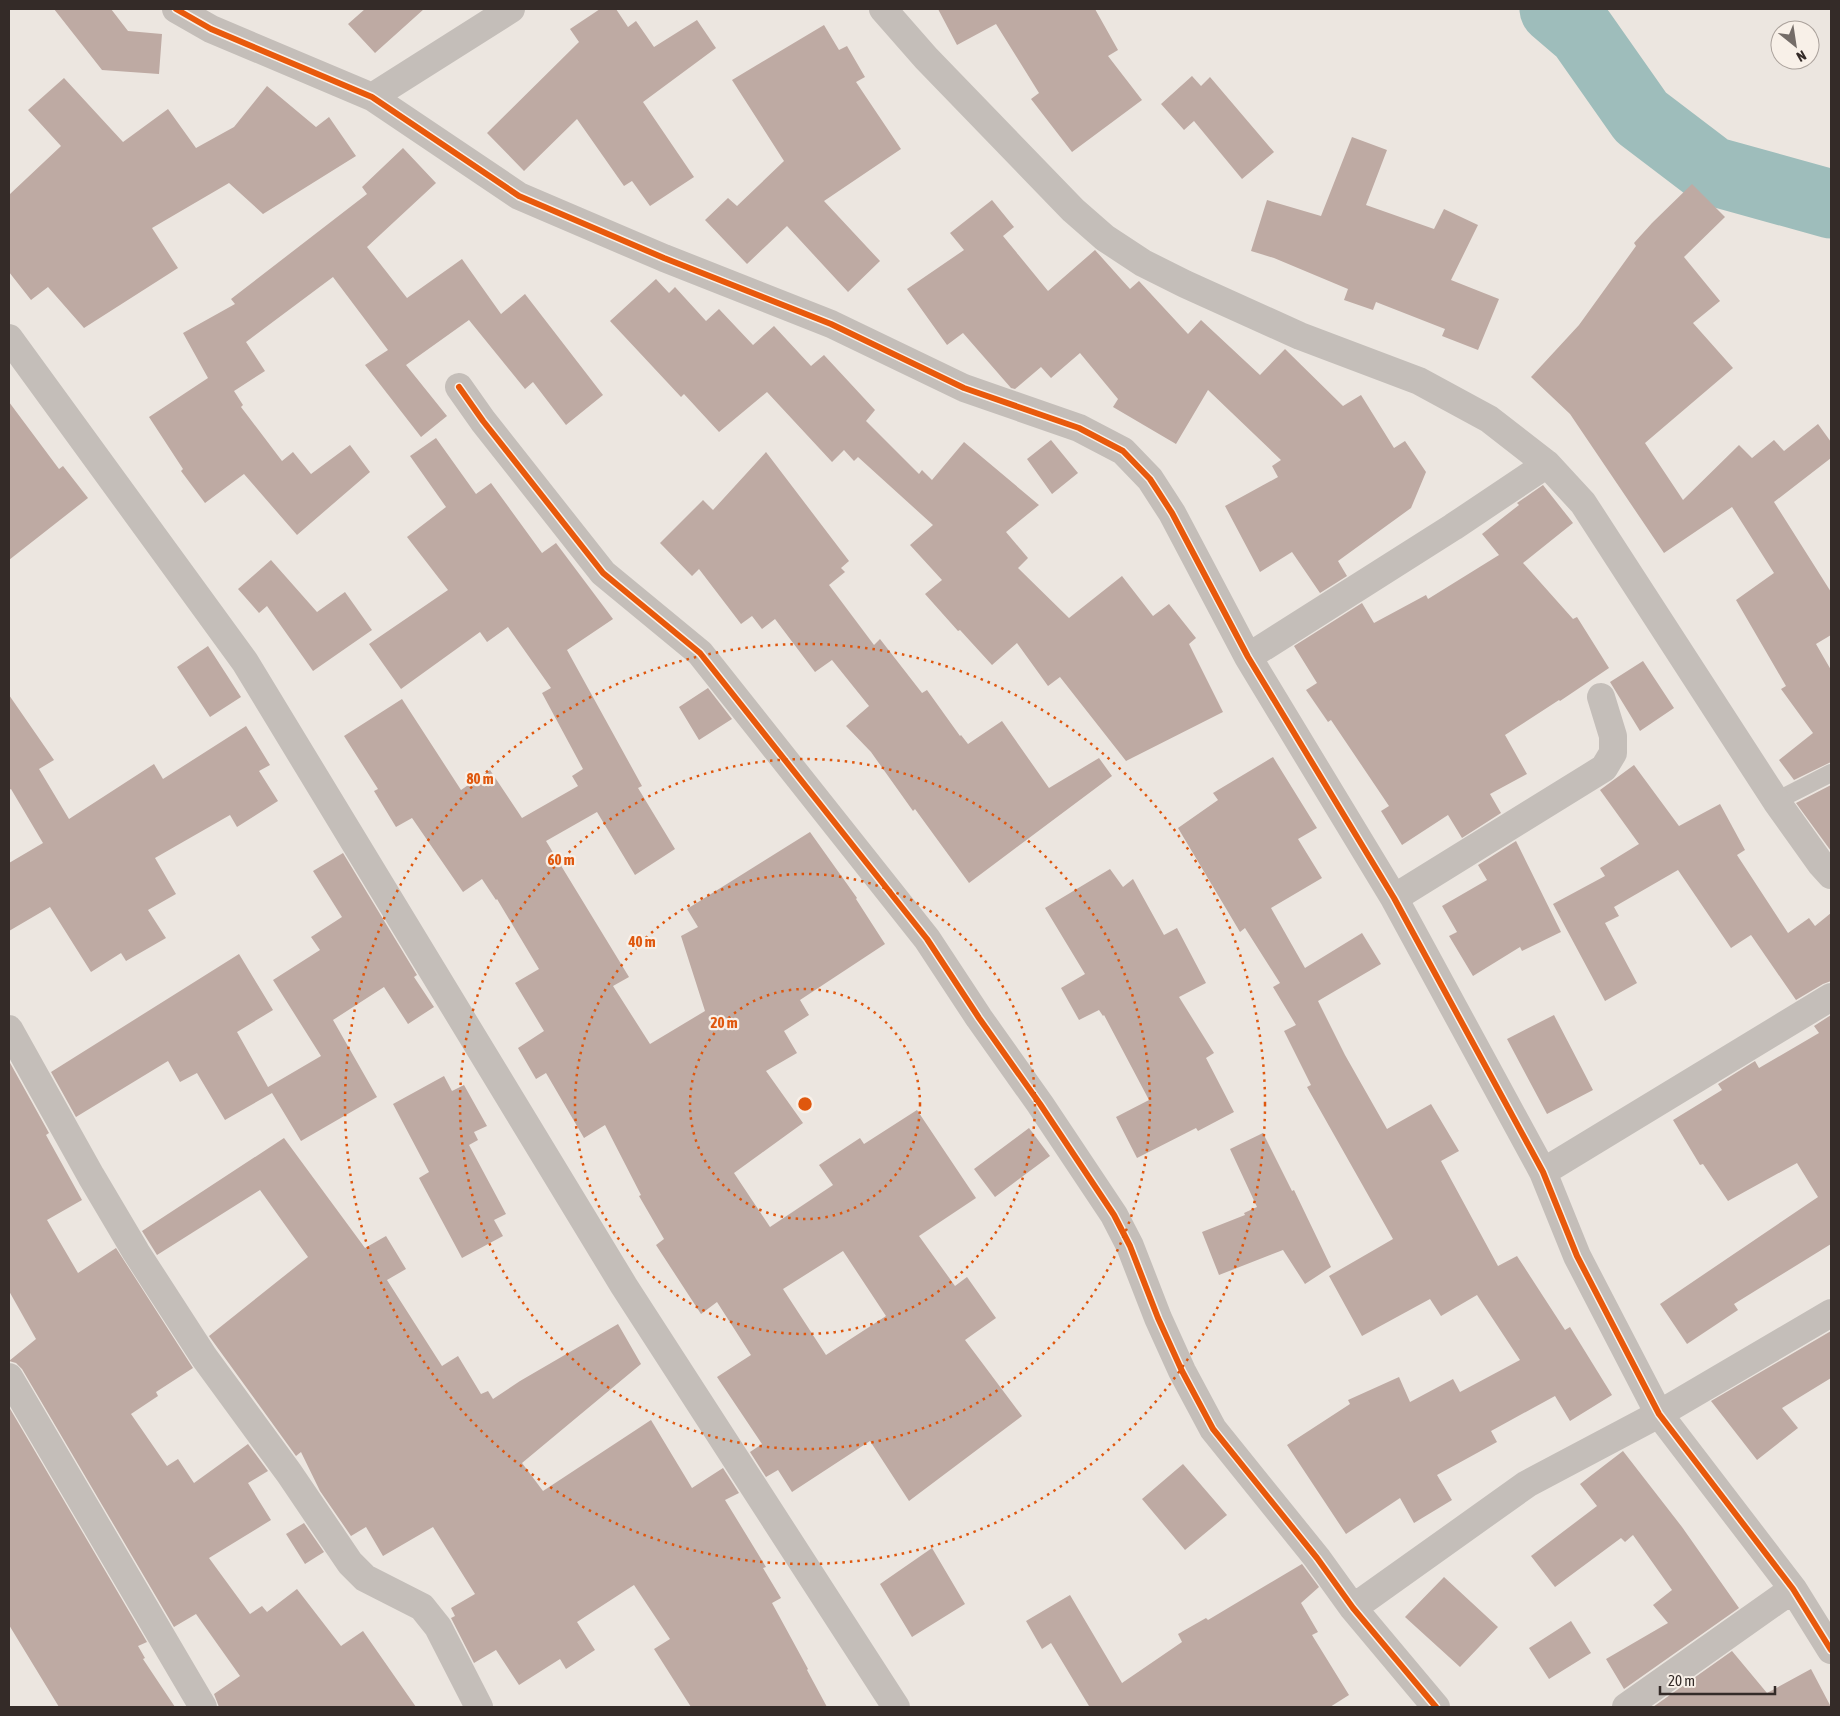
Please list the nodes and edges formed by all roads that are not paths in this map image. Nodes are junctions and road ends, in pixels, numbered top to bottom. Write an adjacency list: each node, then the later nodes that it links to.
1 (176, 9): 4 (street)
2 (511, 9): 4 (street)
3 (883, 9): 7 (street)
4 (372, 97): 8 (street)
5 (9, 338): 25 (street)
6 (459, 387): 21 (street)
7 (1548, 464): 8 (street); 11 (street)
8 (1248, 657): 13 (street)
9 (1601, 697): 13 (street)
10 (1831, 772): 11 (lane)
11 (1776, 802): 12 (street)
12 (1831, 876)
13 (1394, 898): 16 (street)
14 (1831, 997): 16 (street)
15 (9, 1028): 24 (street)
16 (1543, 1172): 19 (street)
17 (1831, 1313): 19 (street)
18 (9, 1377): 23 (street)
19 (1658, 1414): 20 (street); 21 (street)
20 (1793, 1589): 22 (street); 27 (street)
21 (1353, 1608): 26 (street)
22 (1831, 1650)
23 (204, 1707)
24 (479, 1707)
25 (896, 1707)
26 (1436, 1707)
27 (1626, 1707)

